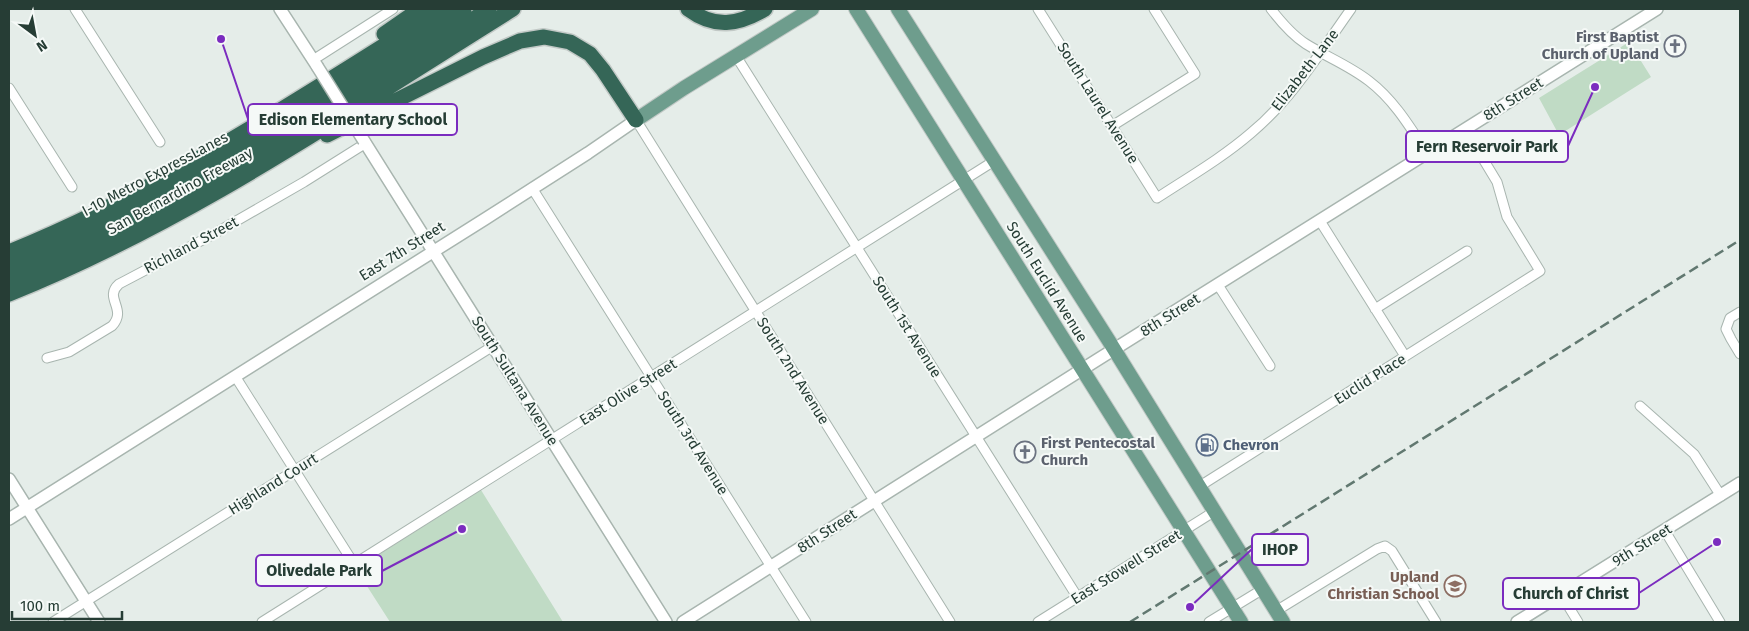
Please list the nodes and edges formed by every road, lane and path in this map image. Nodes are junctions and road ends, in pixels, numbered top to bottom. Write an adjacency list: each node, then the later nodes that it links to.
1 (75, 9): 27 (street)
2 (280, 9): 21 (street, South Sultana Avenue)
3 (393, 9): 21 (street)
4 (420, 9): 22 (highway)
5 (442, 9): 22 (highway, San Bernardino Freeway)
6 (464, 9): 41 (highway, I-10 Metro ExpressLanes)
7 (489, 9): 42 (highway, I-10 Metro ExpressLanes)
8 (513, 9): 31 (highway, San Bernardino Freeway)
9 (688, 9): 10 (highway)
10 (765, 9)
11 (812, 9): 20 (main road, East 7th Street)
12 (856, 9): 32 (main road, South Euclid Avenue)
13 (898, 9): 30 (main road, South Euclid Avenue)
14 (1038, 9): 25 (street, South Laurel Avenue)
15 (1154, 9): 25 (street)
16 (1271, 9): 19 (street)
17 (1351, 9): 19 (street, Elizabeth Lane)
18 (1658, 9): 26 (street, 8th Street)
19 (1320, 52): 29 (street); 35 (street, Elizabeth Lane)
20 (736, 56): 24 (main road, East 7th Street); 37 (street, South 1st Avenue)
21 (315, 63): 28 (street, South Sultana Avenue, bridge)
22 (337, 74): 40 (highway, San Bernardino Freeway)
23 (9, 88): 33 (street)
24 (636, 120): 31 (highway); 34 (street, East 7th Street); 46 (street, South 2nd Avenue)
25 (1112, 126): 35 (street, South Laurel Avenue)
26 (1464, 129): 29 (street, 8th Street); 51 (street, Euclid Place)
27 (160, 142)
28 (365, 142): 38 (street, South Sultana Avenue); 52 (street, Richland Street)
29 (1427, 153): 36 (street, 8th Street)
30 (994, 161): 32 (street, East Olive Street); 49 (main road, South Euclid Avenue)
31 (258, 168): 44 (highway, San Bernardino Freeway)
32 (965, 180): 37 (street, East Olive Street); 54 (main road, South Euclid Avenue)
33 (72, 186)
34 (532, 188): 38 (street, East 7th Street); 56 (street, South 3rd Avenue)
35 (1157, 198)
36 (1320, 221): 43 (street, 8th Street); 45 (street)
37 (857, 248): 46 (street, East Olive Street); 58 (street, South 1st Avenue)
38 (434, 251): 48 (street, South Sultana Avenue); 55 (street, East 7th Street)
39 (1467, 251): 45 (street)
40 (9, 252)
41 (9, 264)
42 (9, 279)
43 (1218, 285): 49 (street, 8th Street); 53 (street)
44 (9, 294)
45 (1375, 309): 51 (street)
46 (756, 312): 56 (street, East Olive Street); 65 (street, South 2nd Avenue)
47 (1740, 312): 50 (street)
48 (493, 346): 59 (street, South Sultana Avenue); 60 (street, Highland Court)
49 (1114, 349): 54 (street, 8th Street); 63 (main road, South Euclid Avenue)
50 (1740, 354)
51 (1405, 356): 63 (street, Euclid Place)
52 (47, 358)
53 (1270, 366)
54 (1082, 370): 58 (street, 8th Street); 69 (main road, South Euclid Avenue)
55 (235, 376): 60 (street); 66 (street, East 7th Street)
56 (652, 377): 59 (street, East Olive Street); 72 (street, South 3rd Avenue)
57 (1640, 406): 64 (street)
58 (976, 437): 65 (street, 8th Street); 75 (street, South 1st Avenue)
59 (552, 440): 71 (street, East Olive Street); 82 (street, South Sultana Avenue)
60 (295, 470): 71 (street); 76 (street, Highland Court)
61 (9, 479): 66 (street)
62 (1740, 483): 64 (street, 9th Street)
63 (1200, 486): 67 (main road, South Euclid Avenue)
64 (1721, 496): 70 (street, 9th Street)
65 (875, 500): 72 (street, 8th Street); 85 (street, South 2nd Avenue)
66 (27, 508): 68 (street, East 7th Street); 76 (street)
67 (1215, 511): 69 (street, East Stowell Street); 73 (main road, South Euclid Avenue)
68 (9, 519)
69 (1183, 531): 75 (street, East Stowell Street); 77 (main road, South Euclid Avenue)
70 (1665, 531): 74 (street, 9th Street); 92 (street)
71 (354, 564): 81 (street, East Olive Street)
72 (771, 567): 83 (street, 8th Street); 84 (street, South 3rd Avenue)
73 (1263, 589): 77 (street); 78 (main road, South Euclid Avenue)
74 (1559, 596): 90 (street, 9th Street); 91 (street)
75 (1078, 598): 86 (street, East Stowell Street)
76 (86, 602): 79 (street, Highland Court); 80 (street)
77 (1232, 608): 87 (street); 88 (main road, South Euclid Avenue)
78 (1280, 616): 89 (street)
79 (53, 622)
80 (99, 622)
81 (262, 622)
82 (666, 622)
83 (684, 622)
84 (806, 622)
85 (950, 622)
86 (1038, 622)
87 (1210, 622)
88 (1241, 622)
89 (1436, 622)
90 (1517, 622)
91 (1578, 622)
92 (1720, 622)

